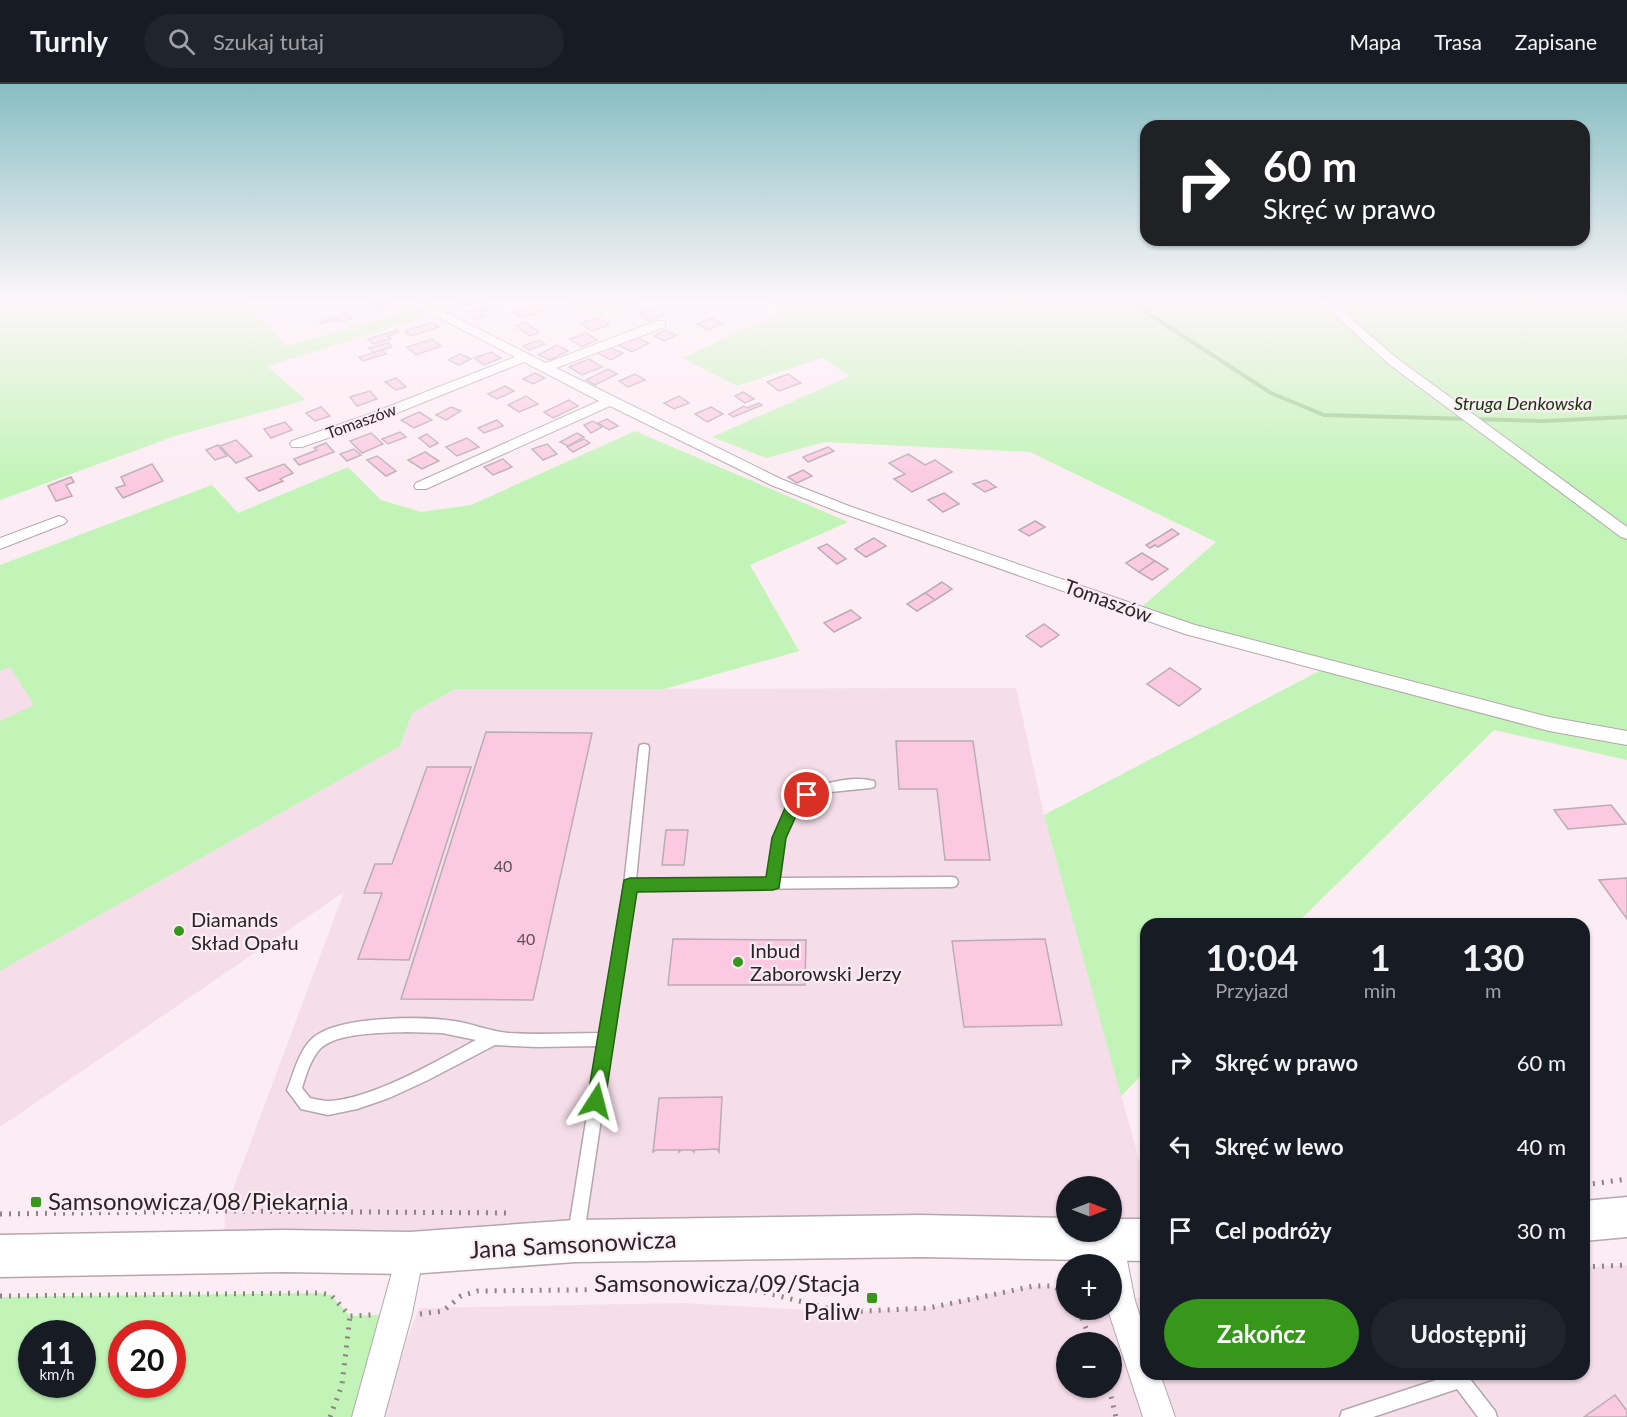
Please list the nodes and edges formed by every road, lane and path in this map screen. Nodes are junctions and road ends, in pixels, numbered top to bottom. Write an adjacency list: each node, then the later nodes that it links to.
1 (515, 361): 7 (street, Tomaszów)
2 (534, 361): 5 (street, Tomaszów)
3 (564, 361): 5 (street)
4 (1393, 361): 10 (street)
5 (546, 368): 6 (street, Tomaszów)
6 (610, 401): 8 (street); 12 (street, Tomaszów)
7 (297, 444)
8 (421, 486)
9 (59, 521): 11 (street)
10 (1627, 534)
11 (0, 544)
12 (1627, 738)
13 (644, 748): 17 (lane)
14 (870, 784): 16 (lane)
15 (952, 882): 16 (lane)
16 (773, 884): 17 (lane)
17 (630, 885): 19 (lane)
18 (494, 1038): 18 (lane); 19 (lane)
19 (606, 1040): 25 (lane)
20 (1627, 1179): 21 (path)
21 (1590, 1184)
22 (1627, 1217): 23 (main road)
23 (1590, 1220)
24 (1127, 1240): 25 (main road, Jana Samsonowicza); 34 (street)
25 (575, 1241): 26 (main road, Jana Samsonowicza)
26 (410, 1253): 27 (main road, Jana Samsonowicza); 32 (street)
27 (0, 1256)
28 (1627, 1265): 29 (path)
29 (1590, 1267)
30 (1056, 1288): 32 (path)
31 (0, 1296): 33 (path)
32 (397, 1314): 33 (path); 40 (street)
33 (350, 1316): 39 (path)
34 (1140, 1360)
35 (1147, 1380): 42 (street)
36 (1449, 1380): 43 (lane)
37 (1459, 1380): 44 (lane)
38 (1111, 1398): 41 (path)
39 (330, 1417)
40 (368, 1417)
41 (1116, 1417)
42 (1159, 1417)
43 (1348, 1417)
44 (1489, 1417)

